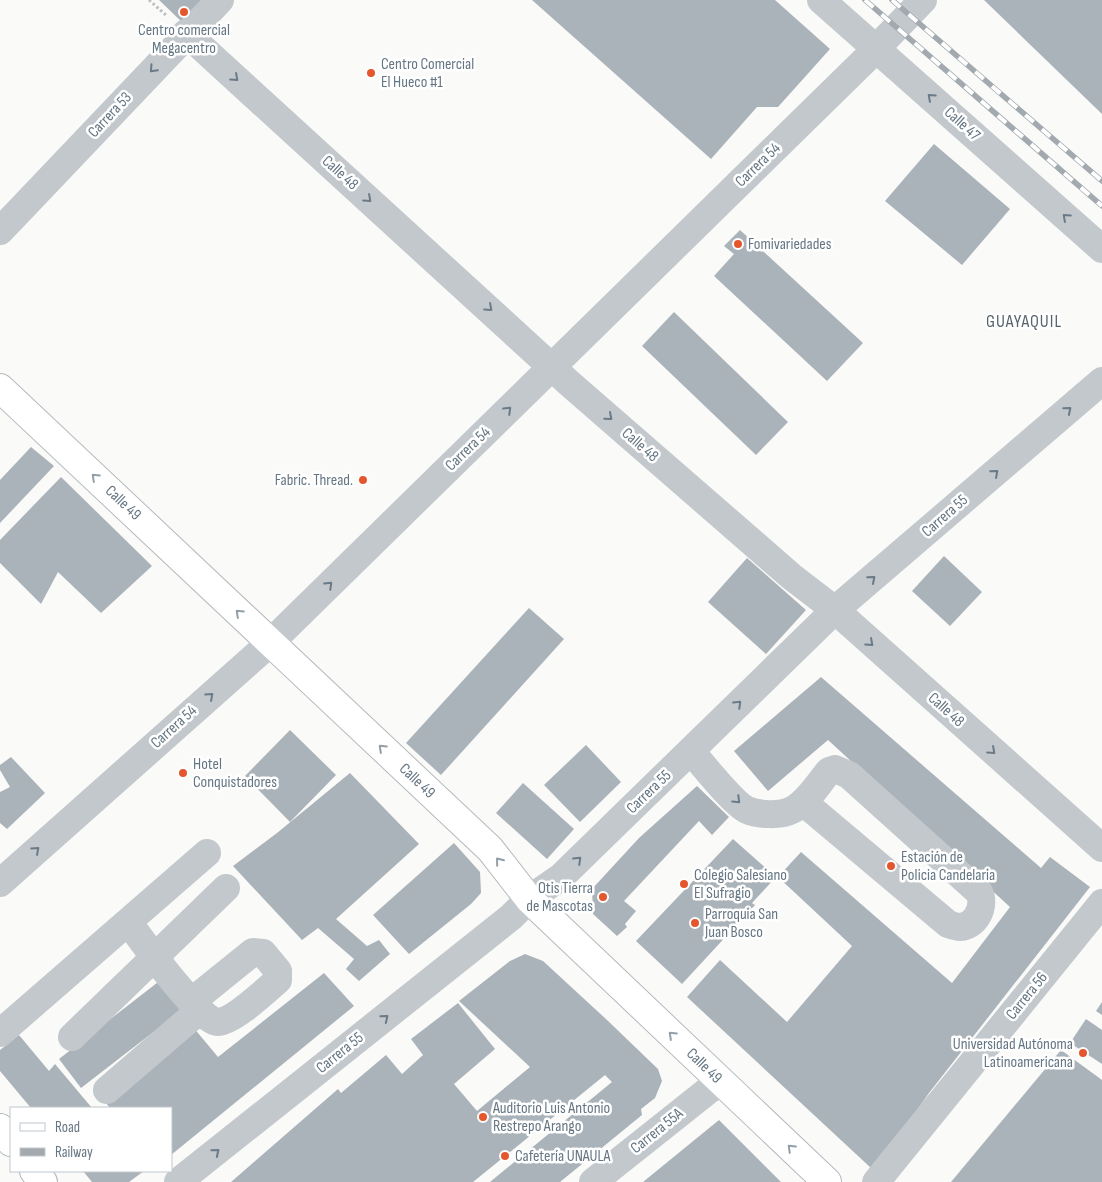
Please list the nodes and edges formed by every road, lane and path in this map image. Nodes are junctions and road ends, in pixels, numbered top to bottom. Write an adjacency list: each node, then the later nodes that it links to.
1 (220, 0): 4 (street, Carrera 53)
2 (821, 0): 5 (street, Calle 47)
3 (923, 0): 5 (street, Carrera 54)
4 (186, 33): 6 (street, Carrera 53, one-way to 6); 8 (street, Calle 48, one-way to 8)
5 (876, 49): 7 (street, Calle 47, one-way to 5); 8 (street, Carrera 54)
6 (0, 231)
7 (1102, 249)
8 (552, 366): 11 (street, Calle 48, one-way to 11); 12 (street, Carrera 54, one-way to 8)
9 (1102, 382): 11 (street, Carrera 55, one-way to 9)
10 (0, 388): 12 (main road, Calle 49, one-way to 10)
11 (834, 610): 13 (street, Carrera 55, one-way to 11); 15 (street, Calle 48, one-way to 15)
12 (270, 643): 17 (street, Carrera 54, one-way to 12); 19 (main road, Calle 49, one-way to 12)
13 (697, 744): 14 (street); 19 (street, Carrera 55, one-way to 13)
14 (803, 802): 14 (street)
15 (1102, 848)
16 (206, 853): 21 (street)
17 (0, 883)
18 (226, 888): 22 (street)
19 (529, 899): 25 (main road, Calle 49, one-way to 19); 31 (street, Carrera 55, one-way to 19)
20 (1102, 903): 34 (street, Carrera 56)
21 (129, 922): 22 (street); 23 (street)
22 (155, 957): 24 (street); 26 (street)
23 (0, 1033)
24 (72, 1036)
25 (720, 1081): 32 (street, Carrera 55A); 33 (main road, Calle 49, one-way to 25)
26 (107, 1090)
27 (0, 1128): 28 (main road)
28 (10, 1141)
29 (35, 1172): 30 (main road)
30 (43, 1182)
31 (178, 1182)
32 (593, 1182)
33 (827, 1182)
34 (876, 1182)

